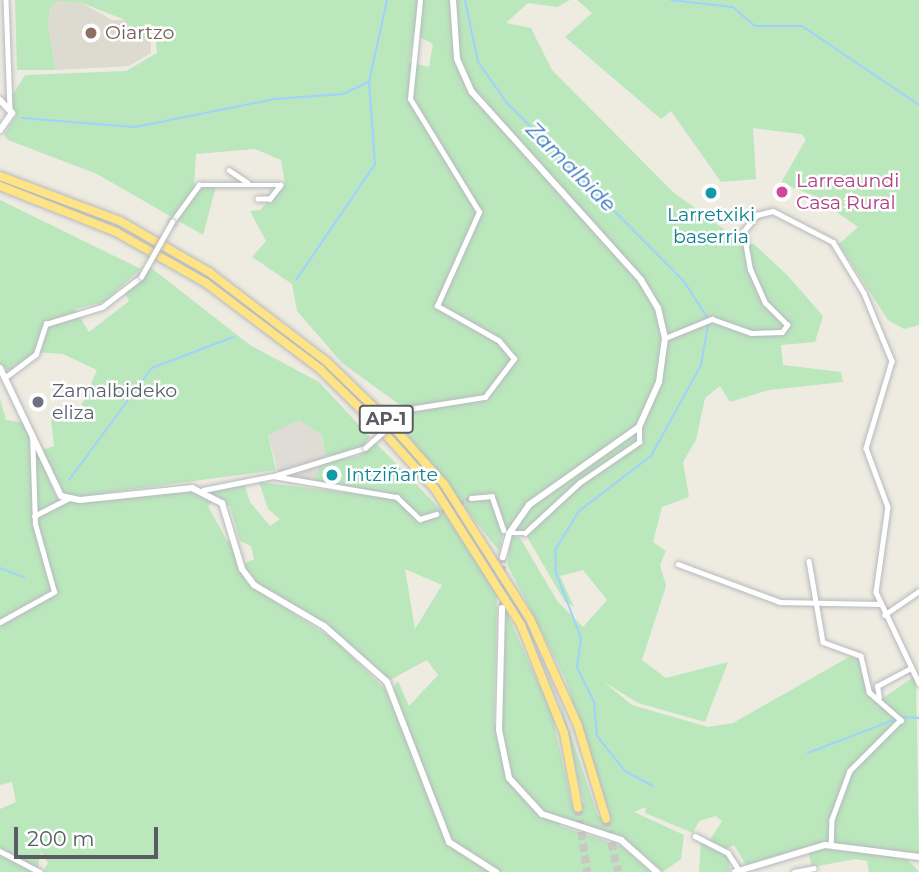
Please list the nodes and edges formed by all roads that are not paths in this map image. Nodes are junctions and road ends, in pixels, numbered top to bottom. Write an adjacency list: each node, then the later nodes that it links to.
1 (6, 0): 4 (street)
2 (420, 0): 18 (street, bridge)
3 (453, 0): 13 (main road)
4 (8, 88): 5 (street); 6 (street)
5 (0, 99): 6 (main road)
6 (10, 108): 7 (main road)
7 (1, 130)
8 (229, 170): 10 (street)
9 (0, 176): 39 (highway, AP-1)
10 (247, 183): 12 (street); 15 (street, bridge)
11 (0, 187): 38 (highway, AP-1)
12 (258, 199)
13 (665, 338): 16 (main road); 30 (street)
14 (0, 368): 15 (main road)
15 (7, 376): 17 (main road)
16 (639, 426): 25 (street); 26 (main road)
17 (32, 434): 21 (main road); 23 (street)
18 (273, 476): 19 (street); 22 (street)
19 (203, 490): 21 (main road); 47 (main road)
20 (471, 498): 24 (street)
21 (68, 499): 23 (street)
22 (436, 514)
23 (34, 516): 34 (street)
24 (504, 530)
25 (512, 533)
26 (503, 557)
27 (808, 561): 31 (street)
28 (678, 564): 31 (street)
29 (919, 591): 33 (street)
30 (879, 604): 31 (street); 33 (street)
31 (817, 605): 37 (street)
32 (502, 608): 48 (main road)
33 (884, 615): 35 (street)
34 (0, 622)
35 (911, 668): 36 (street); 37 (street)
36 (919, 683)
37 (881, 702): 41 (street)
38 (578, 808)
39 (606, 818)
40 (695, 836): 45 (street)
41 (831, 844): 43 (main road); 45 (main road)
42 (0, 851): 46 (street)
43 (919, 857)
44 (814, 868): 49 (street)
45 (737, 871)
46 (40, 872)
47 (496, 872)
48 (657, 872)
49 (793, 872)

